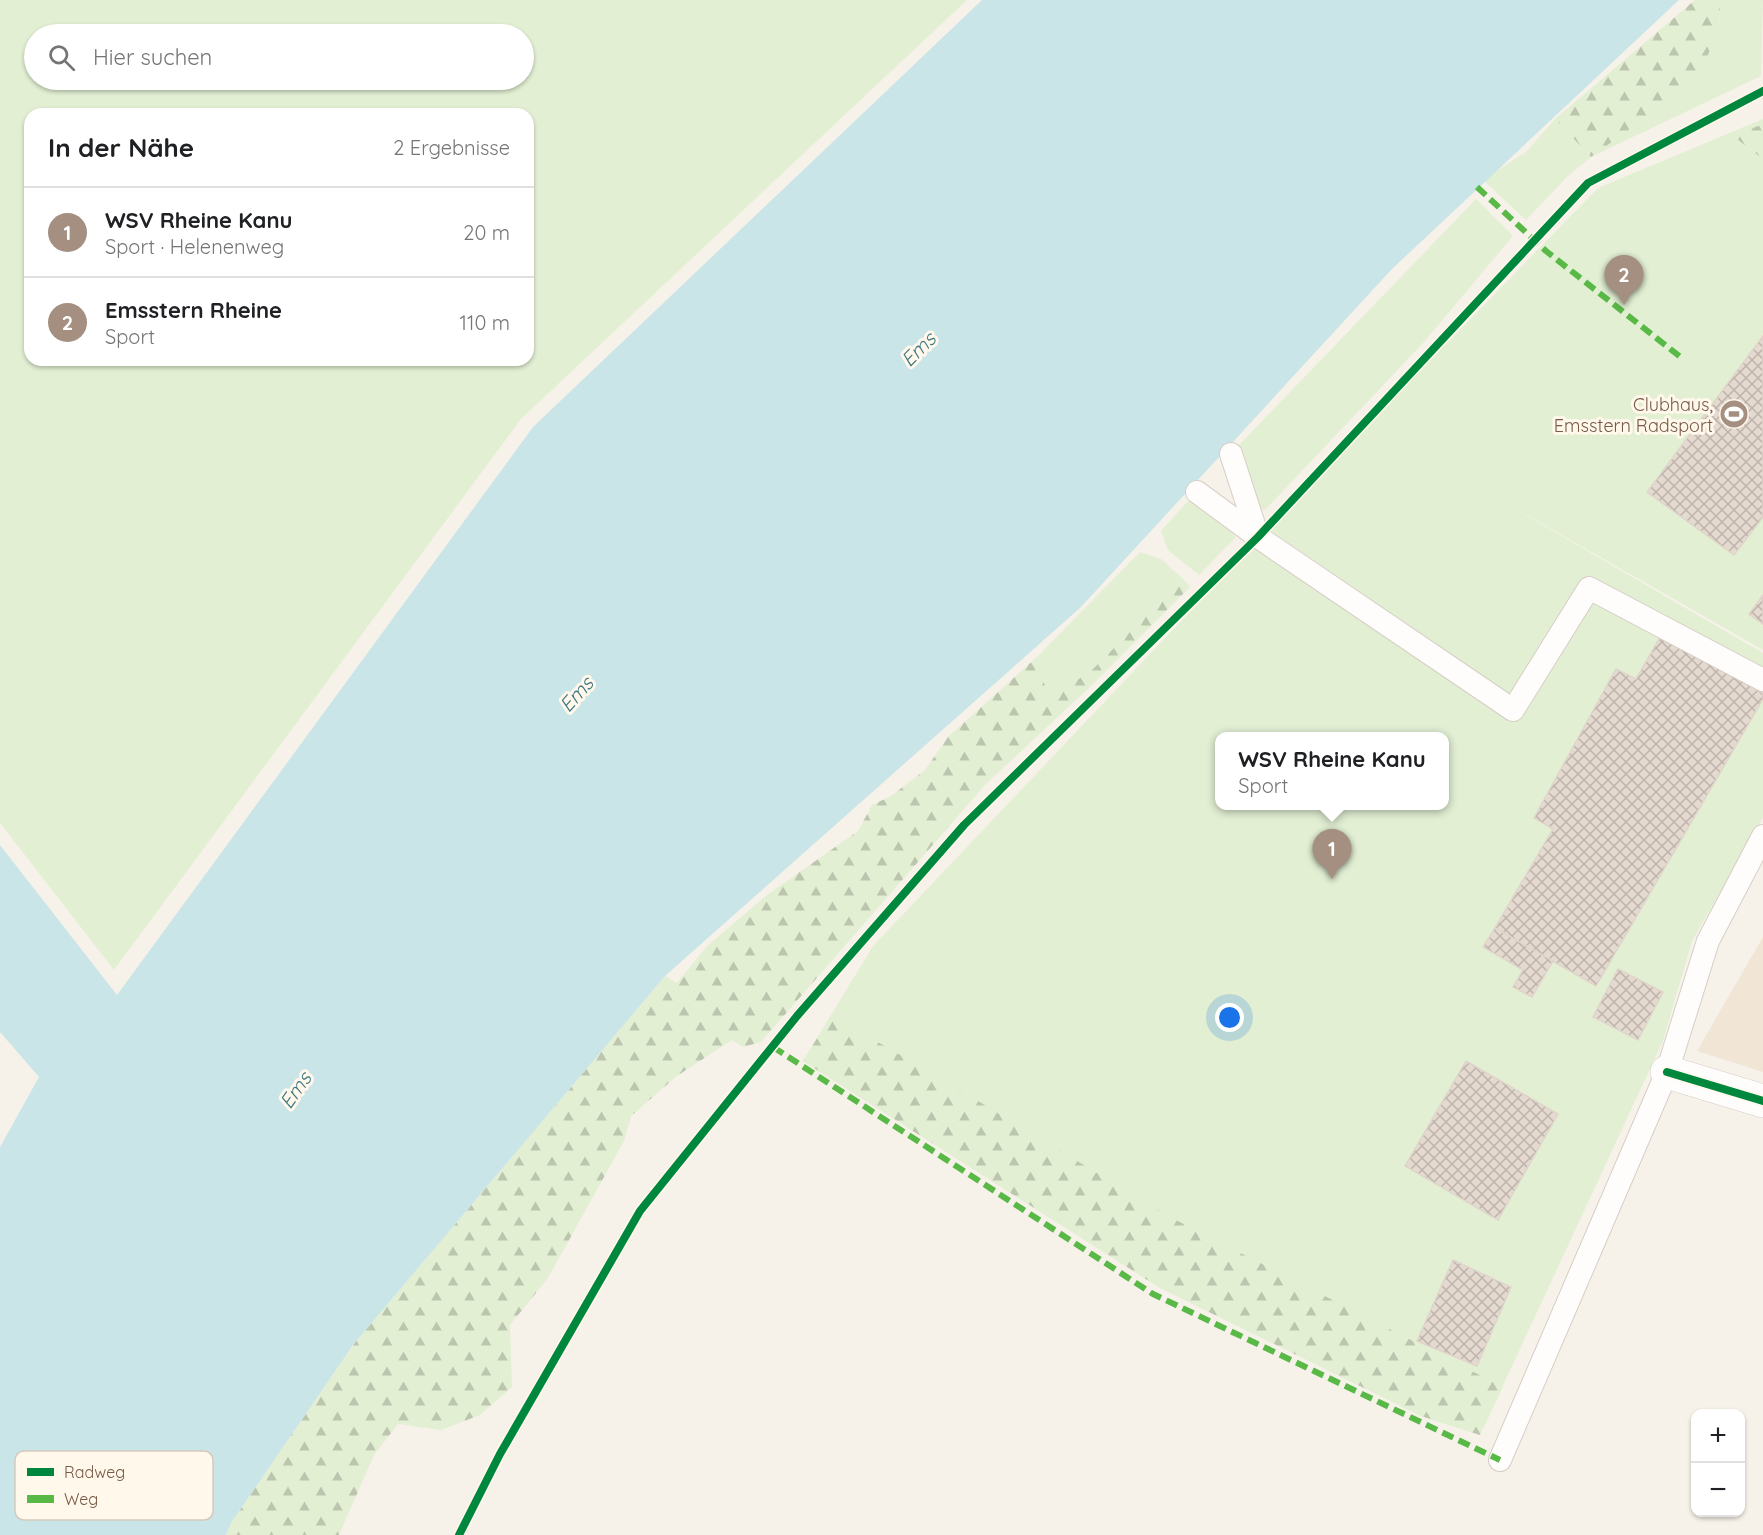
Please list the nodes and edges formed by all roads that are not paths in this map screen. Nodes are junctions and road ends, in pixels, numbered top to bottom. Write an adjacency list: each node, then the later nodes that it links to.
1 (1231, 454): 3 (lane)
2 (1197, 492): 3 (lane)
3 (1258, 537): 4 (lane)
4 (1763, 680)
5 (1763, 836): 6 (lane)
6 (1667, 1072): 7 (street); 8 (lane)
7 (1763, 1101)
8 (1500, 1460)

